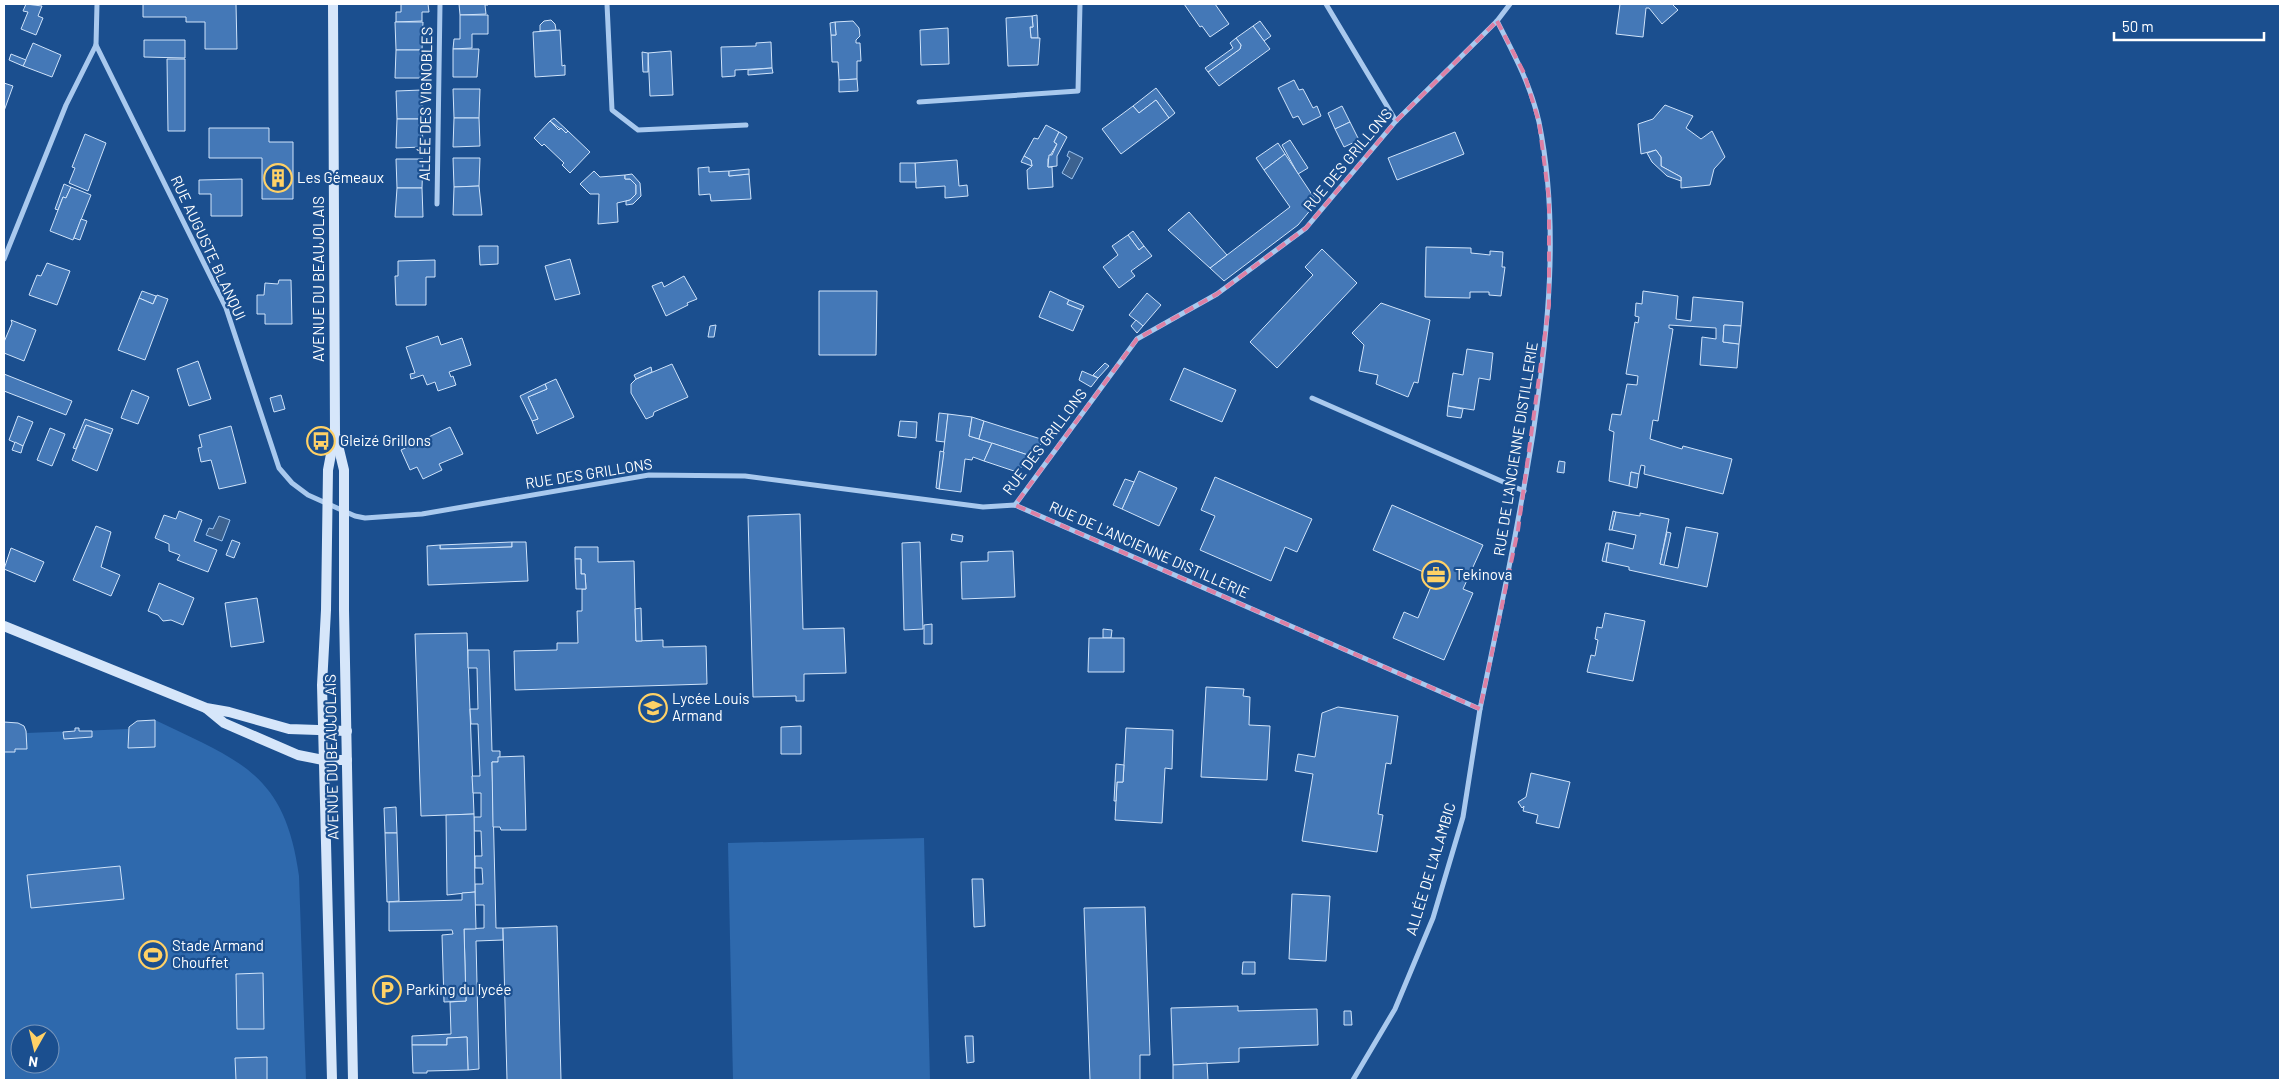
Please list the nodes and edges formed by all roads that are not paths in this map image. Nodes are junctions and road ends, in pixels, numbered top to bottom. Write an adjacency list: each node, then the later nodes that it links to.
1 (97, 4): 9 (street)
2 (333, 4): 16 (main road, AVENUE DU BEAUJOLAIS)
3 (440, 4): 13 (street, ALLÉE DES VIGNOBLES)
4 (607, 4): 12 (street)
5 (1080, 4): 10 (street)
6 (1326, 4): 11 (street)
7 (1510, 4): 8 (street, RUE DES GRILLONS)
8 (1497, 21): 11 (street, RUE DES GRILLONS); 17 (street, RUE DE L'ANCIENNE DISTILLERIE)
9 (96, 45): 14 (street); 18 (street, RUE AUGUSTE BLANQUI)
10 (919, 102)
11 (1396, 121): 19 (street, RUE DES GRILLONS)
12 (746, 125)
13 (437, 204)
14 (4, 259)
15 (1312, 398): 17 (street)
16 (335, 434): 18 (main road, AVENUE DU BEAUJOLAIS); 20 (main road, AVENUE DU BEAUJOLAIS)
17 (1524, 491): 23 (street, RUE DE L'ANCIENNE DISTILLERIE)
18 (327, 504): 20 (street, RUE DES GRILLONS); 25 (main road, AVENUE DU BEAUJOLAIS)
19 (1015, 506): 20 (street, RUE DES GRILLONS); 23 (street, RUE DE L'ANCIENNE DISTILLERIE)
20 (344, 511): 24 (main road, AVENUE DU BEAUJOLAIS)
21 (4, 626): 22 (main road)
22 (206, 708): 25 (main road); 26 (main road)
23 (1480, 709): 30 (street, ALLÉE DE L'ALAMBIC)
24 (347, 731): 25 (main road); 27 (main road, AVENUE DU BEAUJOLAIS)
25 (323, 732): 26 (main road, AVENUE DU BEAUJOLAIS)
26 (323, 760): 27 (main road); 28 (main road, AVENUE DU BEAUJOLAIS)
27 (347, 760): 29 (main road, AVENUE DU BEAUJOLAIS)
28 (332, 1080)
29 (353, 1080)
30 (1353, 1080)

